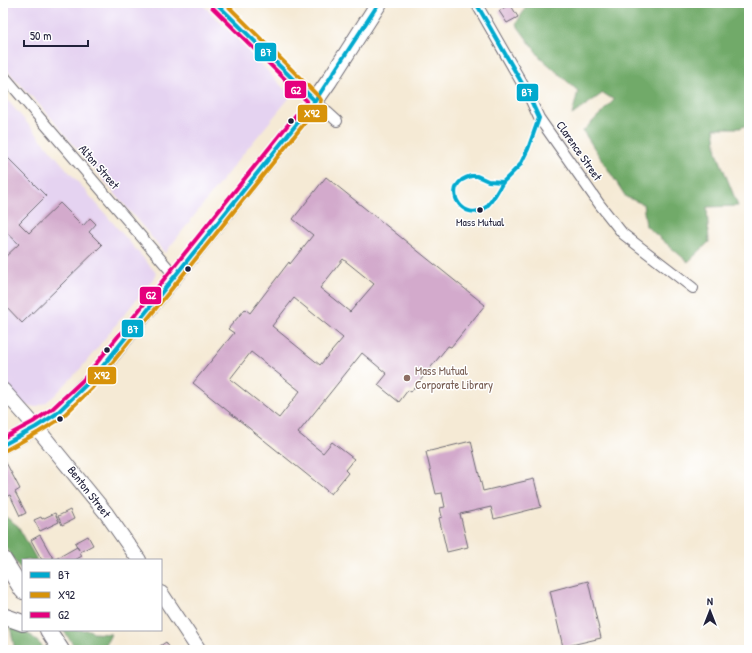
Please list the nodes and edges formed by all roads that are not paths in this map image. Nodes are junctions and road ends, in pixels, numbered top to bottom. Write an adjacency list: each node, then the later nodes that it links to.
1 (216, 3): 5 (street)
2 (379, 3): 5 (main road)
3 (476, 3): 8 (street, Clarence Street)
4 (3, 75): 7 (street, Alton Street)
5 (315, 101): 6 (street); 7 (main road)
6 (337, 121)
7 (175, 276): 10 (main road)
8 (693, 288)
9 (3, 390): 10 (main road, Benton Street)
10 (36, 427): 11 (main road); 13 (main road, Benton Street)
11 (3, 445)
12 (3, 559): 14 (main road)
13 (138, 559)
14 (22, 589)
15 (162, 594): 20 (main road)
16 (3, 616): 17 (main road)
17 (22, 623)
18 (47, 631): 19 (main road)
19 (61, 650)
20 (199, 650)

